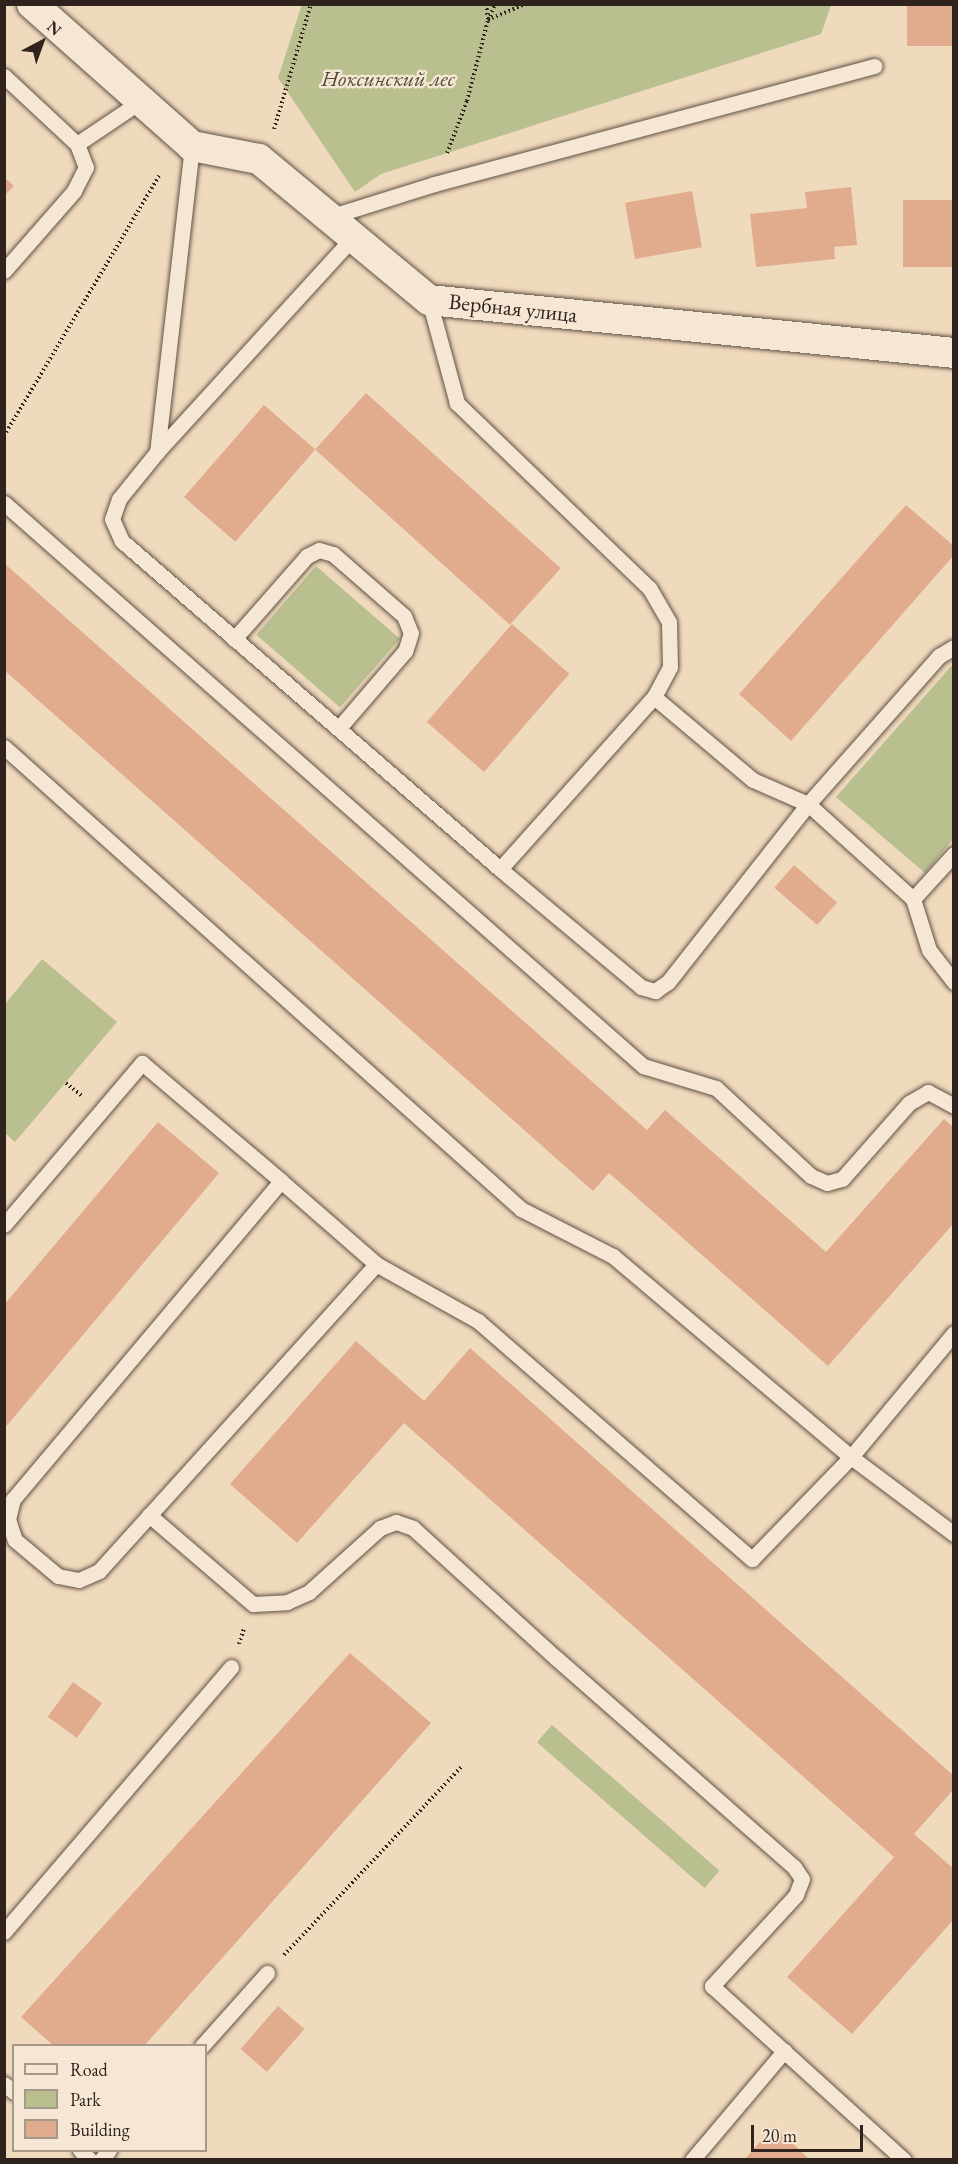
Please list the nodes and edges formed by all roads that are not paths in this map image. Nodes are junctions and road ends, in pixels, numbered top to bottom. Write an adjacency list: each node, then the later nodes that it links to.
1 (32, 4): 4 (street, Вербная улица)
2 (874, 66): 7 (lane)
3 (4, 76): 6 (lane)
4 (141, 101): 5 (street, Вербная улица); 6 (lane)
5 (188, 142): 7 (street, Вербная улица); 12 (lane)
6 (77, 144): 9 (lane)
7 (329, 217): 8 (street, Вербная улица)
8 (353, 237): 10 (street, Вербная улица); 12 (lane)
9 (4, 271)
10 (429, 300): 11 (street, Вербная улица); 16 (lane)
11 (954, 352)
12 (158, 452): 14 (lane)
13 (4, 503): 24 (lane)
14 (234, 639): 17 (lane); 17 (lane)
15 (954, 647): 19 (lane)
16 (654, 697): 19 (lane); 21 (lane)
17 (339, 728): 21 (lane)
18 (4, 747): 29 (lane)
19 (808, 804): 21 (lane); 22 (lane)
20 (954, 854): 22 (lane)
21 (500, 869)
22 (912, 899): 23 (lane)
23 (954, 982)
24 (954, 1106)
25 (281, 1181): 26 (lane); 27 (lane); 30 (lane)
26 (4, 1225)
27 (376, 1264): 29 (lane); 30 (lane)
28 (954, 1333): 29 (lane)
29 (851, 1457): 31 (lane)
30 (149, 1515): 36 (lane)
31 (954, 1534)
32 (231, 1667): 33 (lane)
33 (4, 1932)
34 (267, 1973): 35 (lane)
35 (204, 2044)
36 (784, 2051): 37 (lane); 38 (lane)
37 (692, 2160)
38 (904, 2160)

